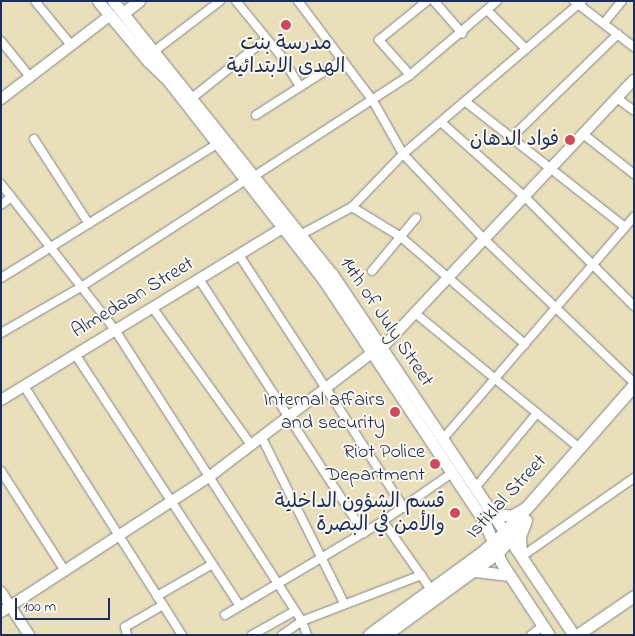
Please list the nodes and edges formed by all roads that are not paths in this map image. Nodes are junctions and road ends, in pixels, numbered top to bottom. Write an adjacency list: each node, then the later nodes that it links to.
1 (35, 1): 21 (street)
2 (98, 1): 15 (main road)
3 (107, 1): 23 (main road)
4 (113, 1): 23 (main road)
5 (220, 1): 23 (street)
6 (236, 1): 19 (street)
7 (298, 1): 25 (street)
8 (427, 1): 26 (street)
9 (434, 1): 17 (street)
10 (497, 1): 14 (street)
11 (622, 1): 16 (street)
12 (578, 3): 16 (street); 24 (street)
13 (129, 4): 23 (main road)
14 (487, 10): 17 (street); 24 (street)
15 (109, 16): 21 (street); 28 (main road)
16 (604, 23): 18 (street)
17 (462, 33): 26 (street)
18 (618, 34): 22 (street); 41 (street)
19 (266, 39): 30 (street); 31 (street)
20 (1, 41): 27 (street)
21 (71, 45): 27 (street)
22 (634, 46)
23 (150, 48): 28 (main road, 14th of July Street)
24 (526, 49): 35 (street)
25 (342, 60): 30 (street); 34 (street)
26 (410, 75): 34 (street)
27 (30, 77): 33 (street)
28 (170, 78): 31 (main road, 14th of July Street); 42 (main road, 14th of July Street)
29 (634, 80): 32 (street)
30 (300, 87): 37 (street)
31 (192, 98): 46 (main road, 14th of July Street)
32 (617, 98): 36 (street); 39 (street)
33 (1, 99)
34 (373, 101): 43 (street); 46 (street)
35 (466, 102): 38 (street); 41 (street)
36 (634, 111)
37 (256, 115)
38 (442, 123): 43 (street); 48 (street)
39 (584, 134): 44 (street); 45 (street)
40 (34, 138): 54 (street)
41 (511, 138): 44 (street)
42 (217, 144): 46 (main road, 14th of July Street); 54 (street)
43 (403, 154): 51 (street); 59 (street)
44 (549, 170): 48 (street); 56 (street)
45 (634, 174)
46 (251, 178): 55 (main road, 14th of July Street); 57 (main road, 14th of July Street); 67 (street)
47 (1, 184): 49 (street)
48 (524, 196): 59 (street); 62 (street)
49 (11, 197): 50 (street); 60 (street)
50 (1, 205)
51 (352, 207): 57 (street); 58 (street)
52 (634, 217): 56 (street)
53 (416, 218): 58 (street)
54 (88, 224): 60 (street)
55 (284, 227): 61 (street, Almedaan Street); 75 (main road, 14th of July Street)
56 (629, 227): 62 (street)
57 (302, 234): 75 (main road, 14th of July Street)
58 (401, 237): 63 (street); 64 (street)
59 (484, 239): 64 (street); 70 (street)
60 (50, 248): 65 (street); 67 (street)
61 (239, 254): 66 (street, Almedaan Street); 80 (street)
62 (591, 266): 68 (street); 70 (street)
63 (372, 271)
64 (449, 277): 71 (street); 74 (street)
65 (1, 278)
66 (199, 279): 69 (street, Almedaan Street); 84 (street)
67 (81, 287): 72 (street); 73 (street)
68 (634, 306)
69 (152, 307): 72 (street, Almedaan Street); 87 (street)
70 (556, 307): 74 (street); 78 (street)
71 (416, 313): 75 (street); 77 (street)
72 (115, 330): 76 (street, Almedaan Street); 91 (street)
73 (1, 333)
74 (525, 344): 77 (street)
75 (377, 351): 80 (street); 86 (main road, 14th of July Street); 90 (main road, 14th of July Street)
76 (75, 354): 79 (street, Almedaan Street); 94 (street)
77 (495, 379): 83 (street); 86 (street)
78 (634, 384): 88 (main road, Istiklal Street)
79 (24, 386): 82 (street, Almedaan Street); 101 (street)
80 (328, 388): 84 (street); 96 (street)
81 (634, 397): 98 (main road, Istiklal Street)
82 (1, 400)
83 (537, 413): 88 (street); 93 (street)
84 (288, 418): 85 (street); 100 (street)
85 (262, 438): 87 (street); 103 (street)
86 (442, 440): 93 (main road, 14th of July Street)
87 (252, 446): 91 (street)
88 (578, 447): 95 (main road, Istiklal Street)
89 (1, 471): 106 (street)
90 (452, 473): 96 (street); 102 (main road, 14th of July Street)
91 (209, 477): 94 (street); 110 (street)
92 (634, 478): 104 (street)
93 (475, 488): 97 (main road, 14th of July Street)
94 (172, 503): 101 (street); 105 (street)
95 (526, 507): 97 (main road); 102 (main road, Istiklal Street)
96 (404, 508): 99 (street)
97 (492, 513): 102 (main road, 14th of July Street)
98 (526, 520): 102 (main road, Istiklal Street); 104 (main road)
99 (383, 522): 100 (street); 108 (street)
100 (364, 533): 103 (street)
101 (120, 537): 106 (street); 113 (street)
102 (502, 542): 104 (main road, 14th of July Street); 107 (main road, Istiklal Street); 109 (main road, 14th of July Street); 111 (main road, Istiklal Street)
103 (320, 557): 110 (street); 115 (street)
104 (521, 557): 132 (main road, 14th of July Street)
105 (211, 565): 113 (street); 117 (street)
106 (65, 571): 118 (street)
107 (475, 571): 109 (main road); 130 (main road, Istiklal Street)
108 (421, 575): 111 (street); 115 (street)
109 (509, 575): 122 (main road, 14th of July Street)
110 (277, 584): 117 (street); 119 (street)
111 (432, 591): 129 (main road, Istiklal Street)
112 (1, 592): 118 (street)
113 (157, 596): 116 (street)
114 (634, 596): 132 (main road)
115 (344, 603): 121 (street)
116 (163, 605): 124 (street); 125 (street)
117 (240, 606): 120 (street)
118 (6, 609): 123 (street)
119 (295, 611): 121 (street); 126 (street)
120 (224, 615)
121 (302, 620): 127 (street); 128 (street)
122 (546, 631): 131 (street)
123 (29, 635)
124 (128, 635)
125 (182, 635)
126 (252, 635)
127 (282, 635)
128 (307, 635)
129 (370, 635)
130 (386, 635)
131 (531, 635)
132 (575, 635)

